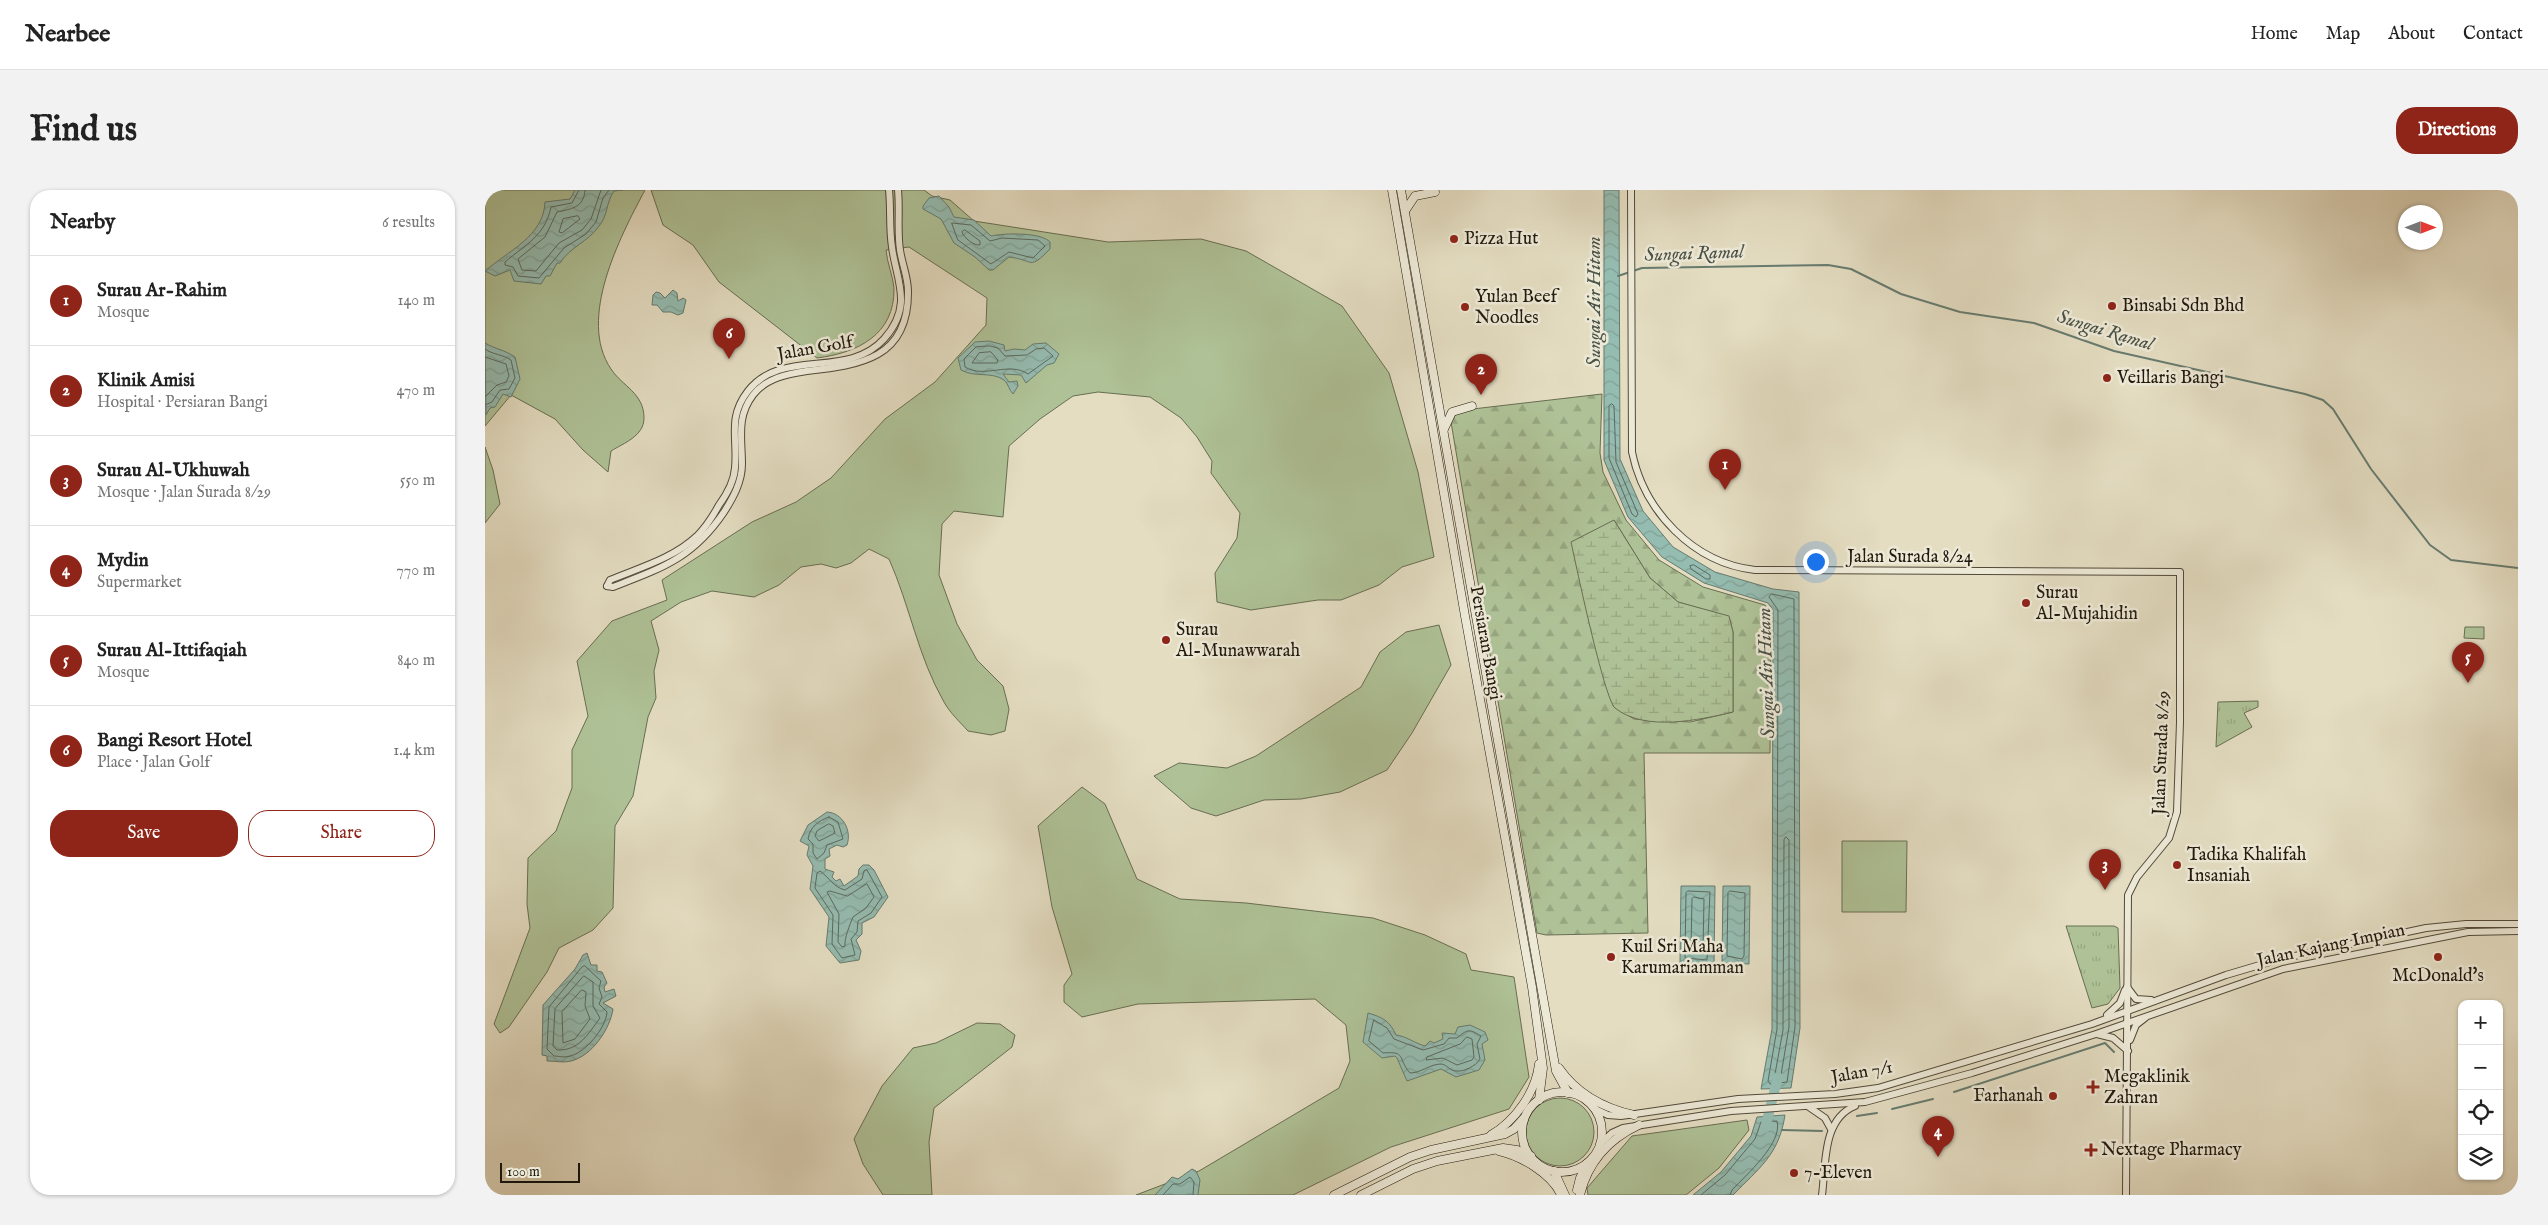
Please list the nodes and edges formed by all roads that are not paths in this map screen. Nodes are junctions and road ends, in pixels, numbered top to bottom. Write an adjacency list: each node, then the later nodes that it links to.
1 (889, 190): 10 (street, Jalan Golf)
2 (898, 190): 11 (street, Jalan Golf)
3 (1392, 190): 24 (main road, Persiaran Bangi)
4 (1401, 190): 7 (main road, Persiaran Bangi)
5 (1631, 190): 12 (street, Jalan Surada 8/24)
6 (1435, 192): 7 (main road)
7 (1405, 211): 9 (main road, Persiaran Bangi)
8 (1472, 406): 9 (main road)
9 (1443, 430): 26 (main road, Persiaran Bangi)
10 (689, 542): 11 (street); 11 (street, Jalan Golf)
11 (693, 549)
12 (2180, 572): 17 (street, Jalan Surada 8/29)
13 (2518, 924): 15 (street, Jalan Kajang Impian)
14 (2518, 931): 16 (street, Jalan Kajang Impian)
15 (2280, 960): 16 (street); 18 (street, Jalan Kajang Impian)
16 (2283, 968): 19 (street, Jalan Kajang Impian)
17 (2126, 986): 18 (street); 20 (street, Jalan Surada 8/29); 22 (street)
18 (2157, 1000): 20 (street, Jalan Kajang Impian)
19 (2159, 1010): 21 (street, Jalan Kajang Impian); 25 (street)
20 (2127, 1011): 21 (street, Jalan Surada 8/29); 22 (street, Jalan 7/1)
21 (2127, 1022): 23 (street, Jalan 7/1); 25 (street, Jalan Surada 8/29)
22 (2092, 1024): 32 (street, Jalan 7/1)
23 (2096, 1034): 25 (street); 29 (street, Jalan 7/1)
24 (1540, 1050): 28 (main road, Persiaran Bangi); 36 (main road)
25 (2127, 1051): 48 (street, Jalan Surada 8/29)
26 (1555, 1062): 27 (main road, Persiaran Bangi); 32 (main road)
27 (1568, 1093): 28 (main road); 31 (main road)
28 (1539, 1100): 33 (main road)
29 (1865, 1102): 30 (street, Jalan 7/1); 35 (street, Jalan 7/1)
30 (1807, 1106): 34 (street, Jalan 7/1); 35 (street)
31 (1595, 1109): 32 (street, Jalan 7/1); 37 (main road)
32 (1634, 1115)
33 (1526, 1117): 36 (main road); 39 (main road)
34 (1639, 1125): 37 (street, Jalan 7/1); 46 (main road)
35 (1831, 1129): 47 (street)
36 (1485, 1138): 42 (main road)
37 (1600, 1144): 40 (main road)
38 (1492, 1150): 39 (main road); 43 (main road); 44 (main road)
39 (1531, 1156): 41 (main road)
40 (1588, 1162): 41 (main road); 46 (main road)
41 (1554, 1171): 45 (main road)
42 (1334, 1195)
43 (1361, 1195)
44 (1561, 1195)
45 (1565, 1195)
46 (1579, 1195)
47 (1822, 1195)
48 (2126, 1195)

